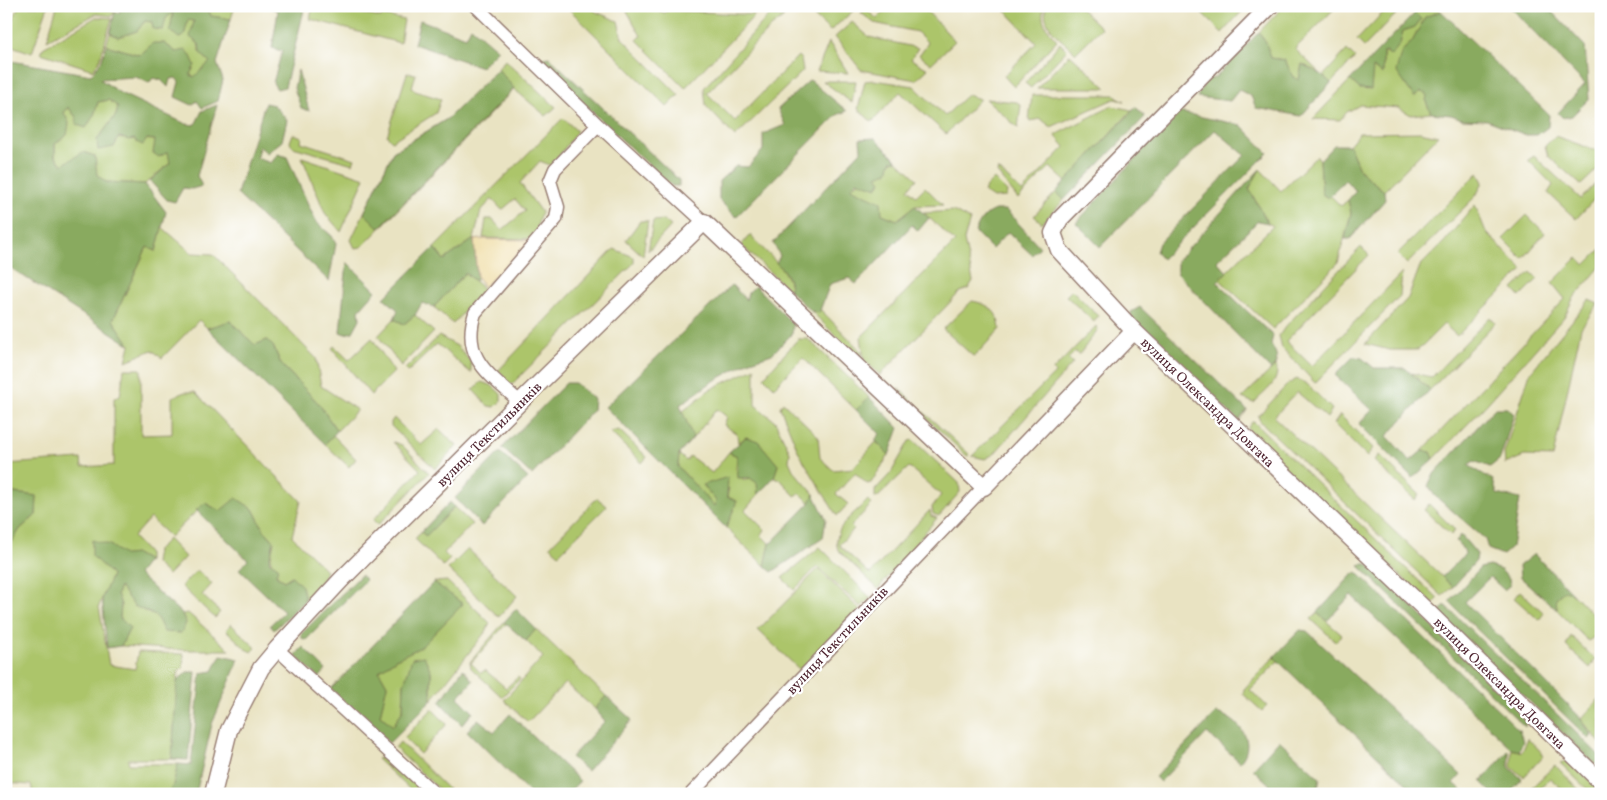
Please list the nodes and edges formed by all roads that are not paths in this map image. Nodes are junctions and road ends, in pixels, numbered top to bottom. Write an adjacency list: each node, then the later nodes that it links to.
1 (476, 6): 3 (street)
2 (1270, 6): 5 (street, вулиця Олександра Довгача)
3 (598, 125): 4 (street); 6 (street)
4 (704, 222): 6 (street, вулиця Текстильників); 7 (street)
5 (1134, 331): 7 (street, вулиця Текстильників); 9 (street, вулиця Олександра Довгача)
6 (520, 402): 8 (street, вулиця Текстильників)
7 (984, 487): 12 (street, вулиця Текстильників)
8 (277, 649): 10 (street, вулиця Текстильників); 11 (street)
9 (1601, 782)
10 (212, 794)
11 (435, 794)
12 (692, 794)

